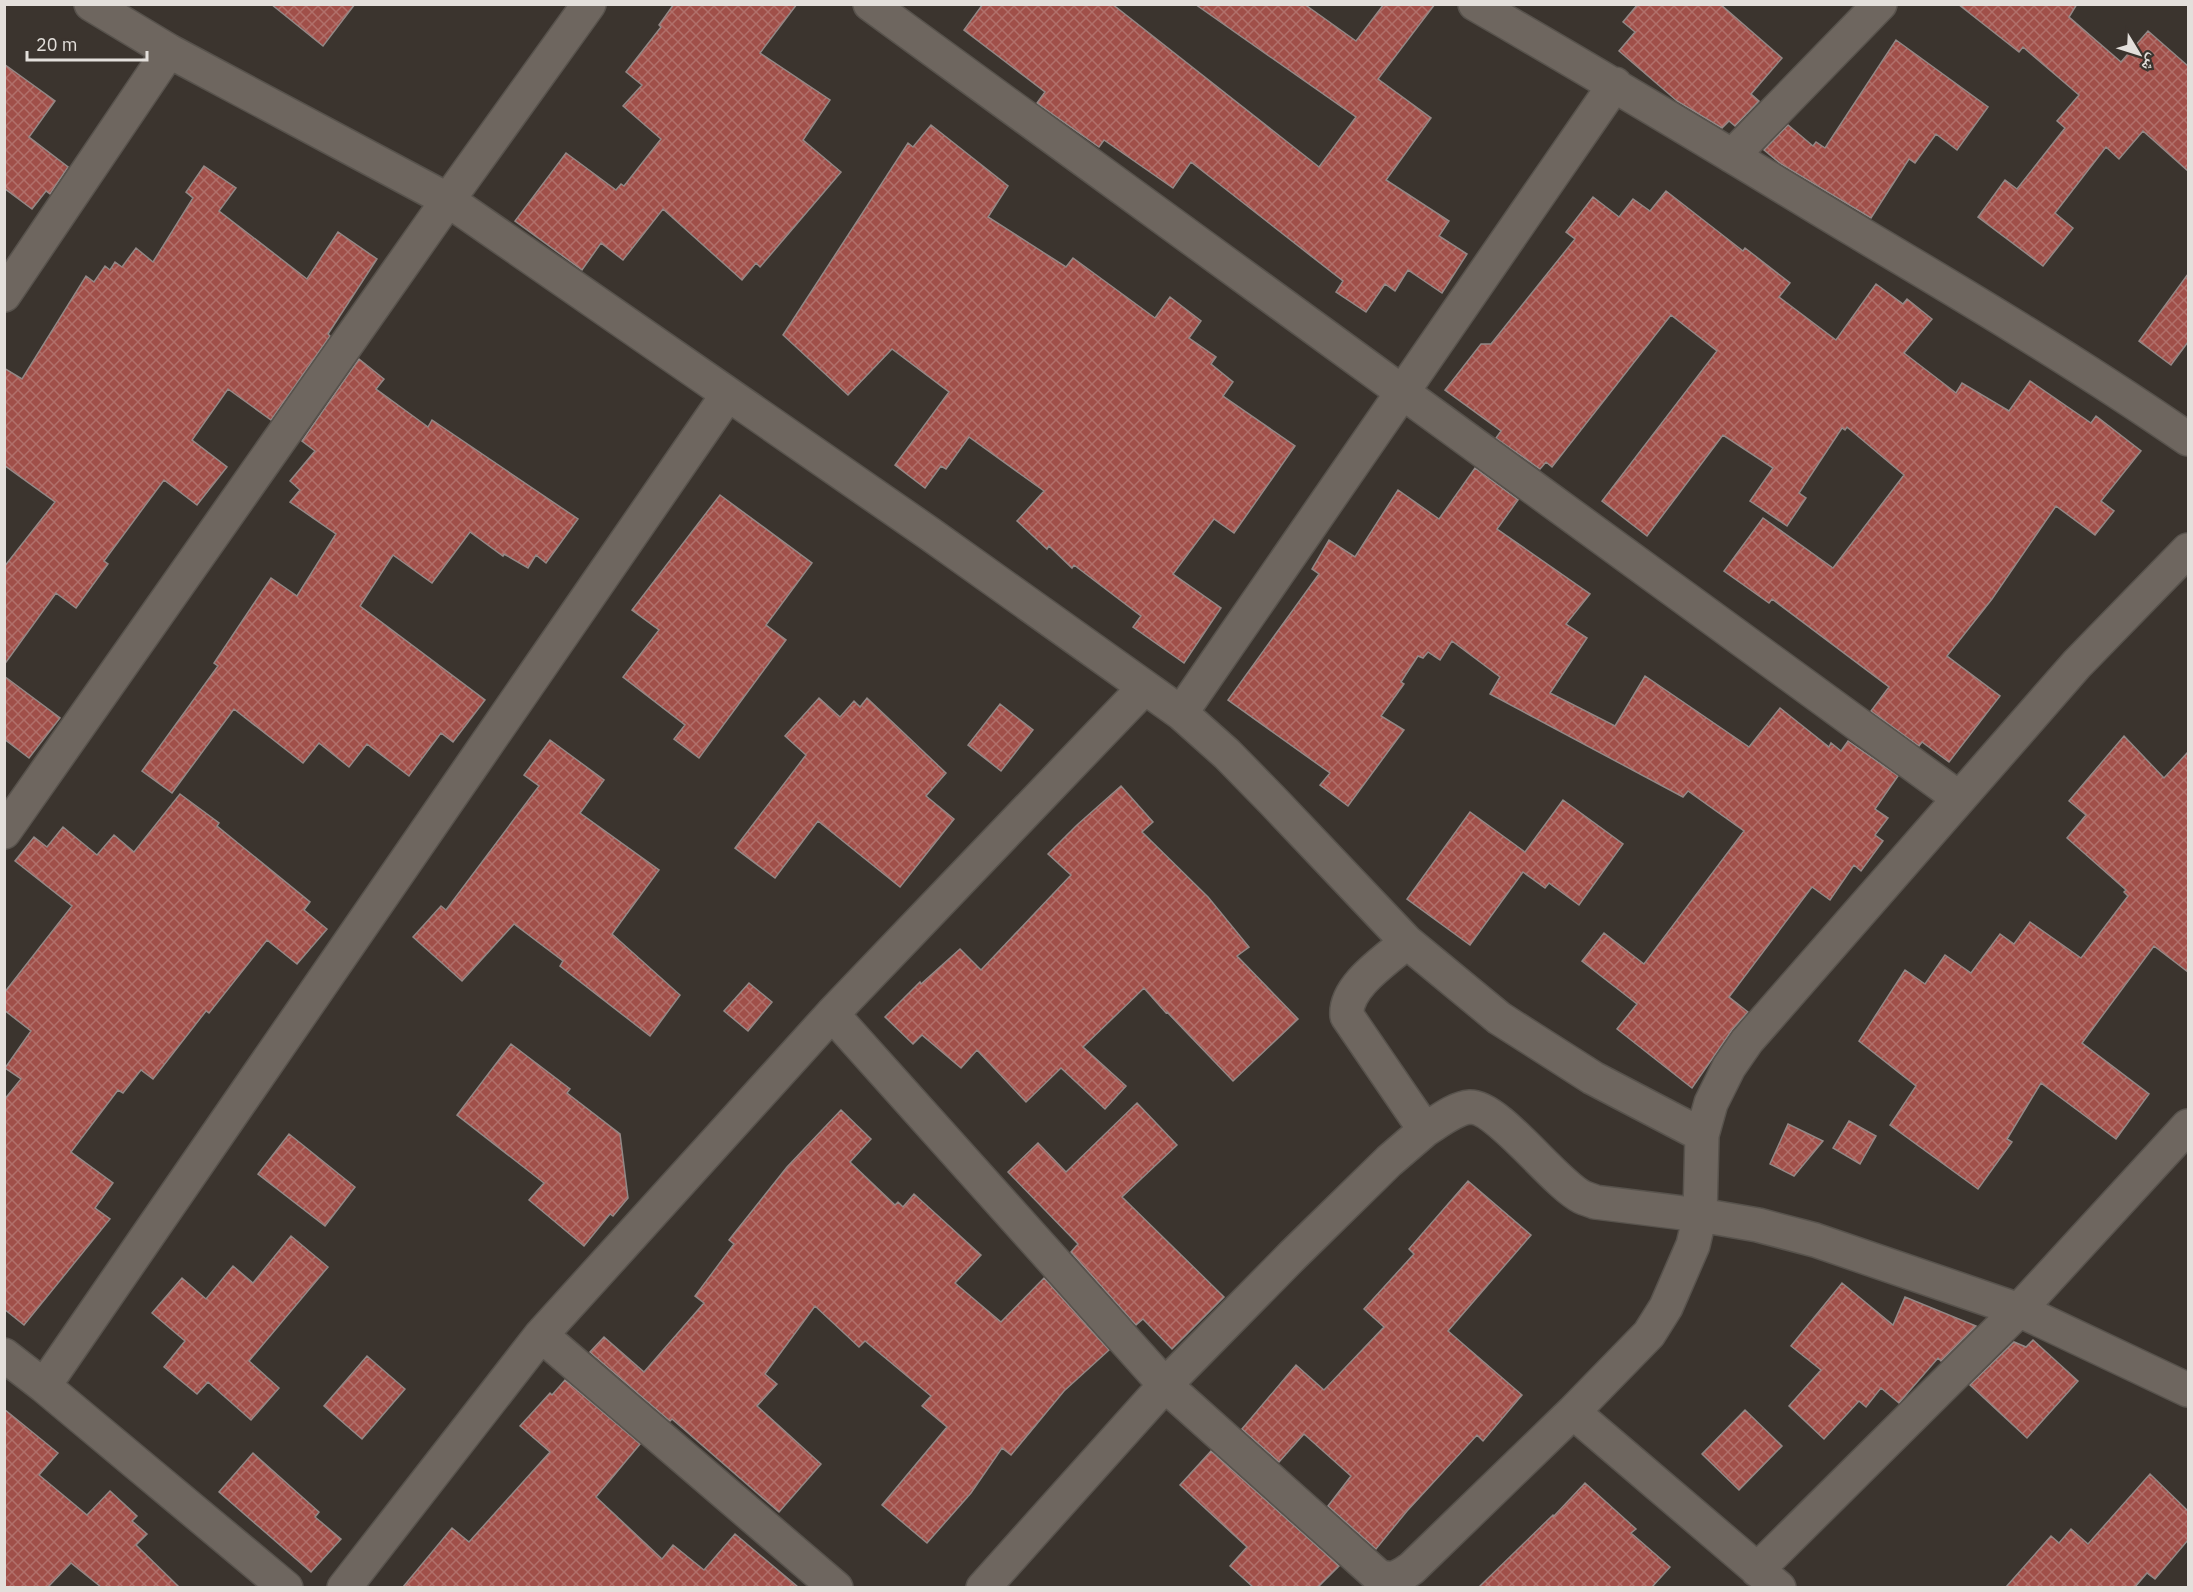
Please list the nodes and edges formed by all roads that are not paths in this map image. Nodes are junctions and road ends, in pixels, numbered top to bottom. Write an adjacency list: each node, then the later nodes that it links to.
1 (91, 4): 6 (street)
2 (589, 4): 9 (street)
3 (870, 4): 12 (street)
4 (1475, 4): 7 (street)
5 (1880, 4): 8 (street)
6 (169, 51): 9 (street); 10 (street)
7 (1615, 84): 8 (street); 12 (street)
8 (1732, 156): 13 (street)
9 (448, 200): 11 (street); 18 (street)
10 (4, 295)
11 (728, 394): 15 (street); 29 (street)
12 (1402, 394): 16 (street); 17 (street)
13 (2188, 439)
14 (2188, 550): 17 (street)
15 (1144, 688): 16 (street); 20 (street)
16 (1181, 712): 19 (street)
17 (1959, 798): 23 (street)
18 (4, 832)
19 (1407, 942): 22 (street); 23 (street)
20 (832, 1014): 26 (street); 28 (street)
21 (2188, 1126): 25 (street)
22 (1425, 1130): 24 (street); 28 (street)
23 (1702, 1135): 24 (street)
24 (1700, 1215): 25 (street); 31 (street)
25 (2019, 1310): 30 (street); 32 (street)
26 (541, 1335): 34 (street); 35 (street)
27 (4, 1355): 29 (street)
28 (1165, 1385): 31 (street); 36 (street)
29 (44, 1386): 33 (street)
30 (2188, 1390)
31 (1573, 1412): 32 (street)
32 (1768, 1579)
33 (286, 1587)
34 (344, 1587)
35 (836, 1587)
36 (983, 1587)

